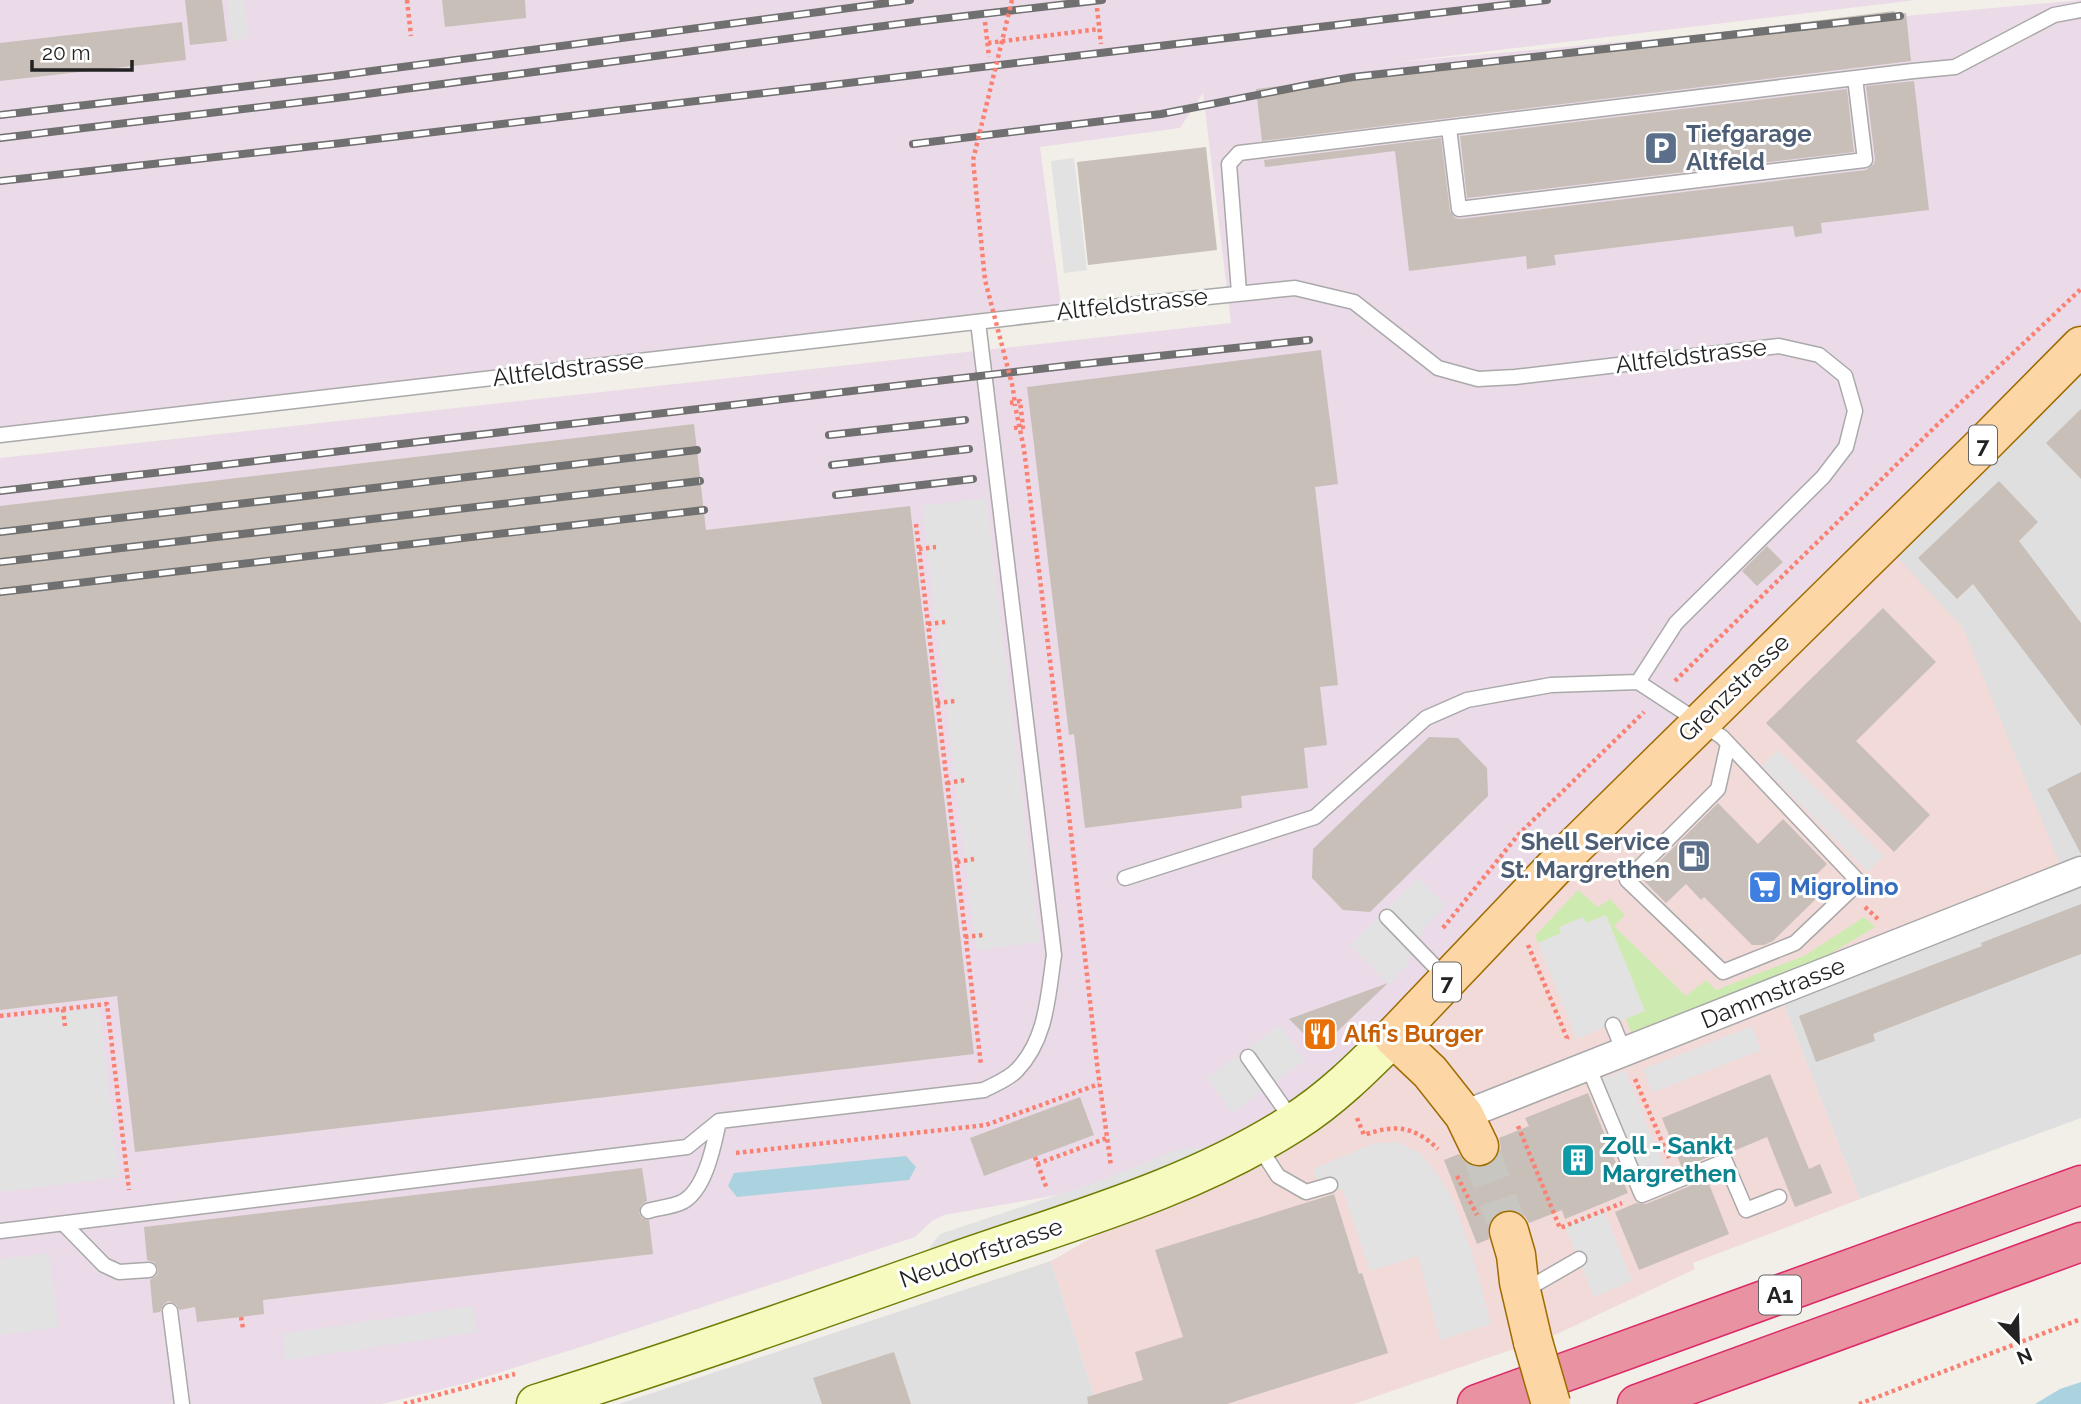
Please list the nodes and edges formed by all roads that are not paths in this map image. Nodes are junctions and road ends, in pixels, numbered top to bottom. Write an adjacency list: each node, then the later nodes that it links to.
1 (2081, 10): 2 (lane)
2 (1856, 78): 3 (lane); 3 (lane)
3 (1449, 128): 4 (lane)
4 (1239, 292): 5 (lane, Altfeldstrasse); 8 (lane, Altfeldstrasse)
5 (978, 322): 7 (lane, Altfeldstrasse); 19 (lane)
6 (2081, 346): 9 (main road, Grenzstrasse / 7)
7 (0, 436)
8 (1638, 682): 9 (lane); 11 (lane)
9 (1713, 733): 9 (lane); 13 (main road, Grenzstrasse / 7)
10 (2081, 871): 16 (street, Dammstrasse)
11 (1125, 878)
12 (1387, 917): 13 (lane)
13 (1436, 967): 15 (main road, Grenzstrasse / 7)
14 (1613, 1026): 16 (lane)
15 (1393, 1037): 20 (main road, Neudorfstrasse); 22 (main road)
16 (1624, 1052): 18 (street, Dammstrasse)
17 (1248, 1057): 20 (lane)
18 (1588, 1066): 22 (street, Dammstrasse); 25 (lane)
19 (719, 1121): 26 (lane); 27 (lane)
20 (1294, 1123): 21 (main road, Neudorfstrasse)
21 (1257, 1144): 23 (lane); 35 (main road, Neudorfstrasse)
22 (1466, 1144)
23 (1330, 1185)
24 (2081, 1185): 37 (highway, A1)
25 (1779, 1196)
26 (648, 1211)
27 (64, 1223): 29 (lane); 32 (lane)
28 (1495, 1226): 33 (main road)
29 (0, 1231)
30 (2081, 1242): 39 (highway, A1)
31 (1579, 1259): 33 (lane)
32 (149, 1270)
33 (1521, 1292): 38 (main road, bridge)
34 (170, 1311): 36 (lane)
35 (527, 1389)
36 (182, 1404)
37 (1477, 1404)
38 (1551, 1404)
39 (1637, 1404)

